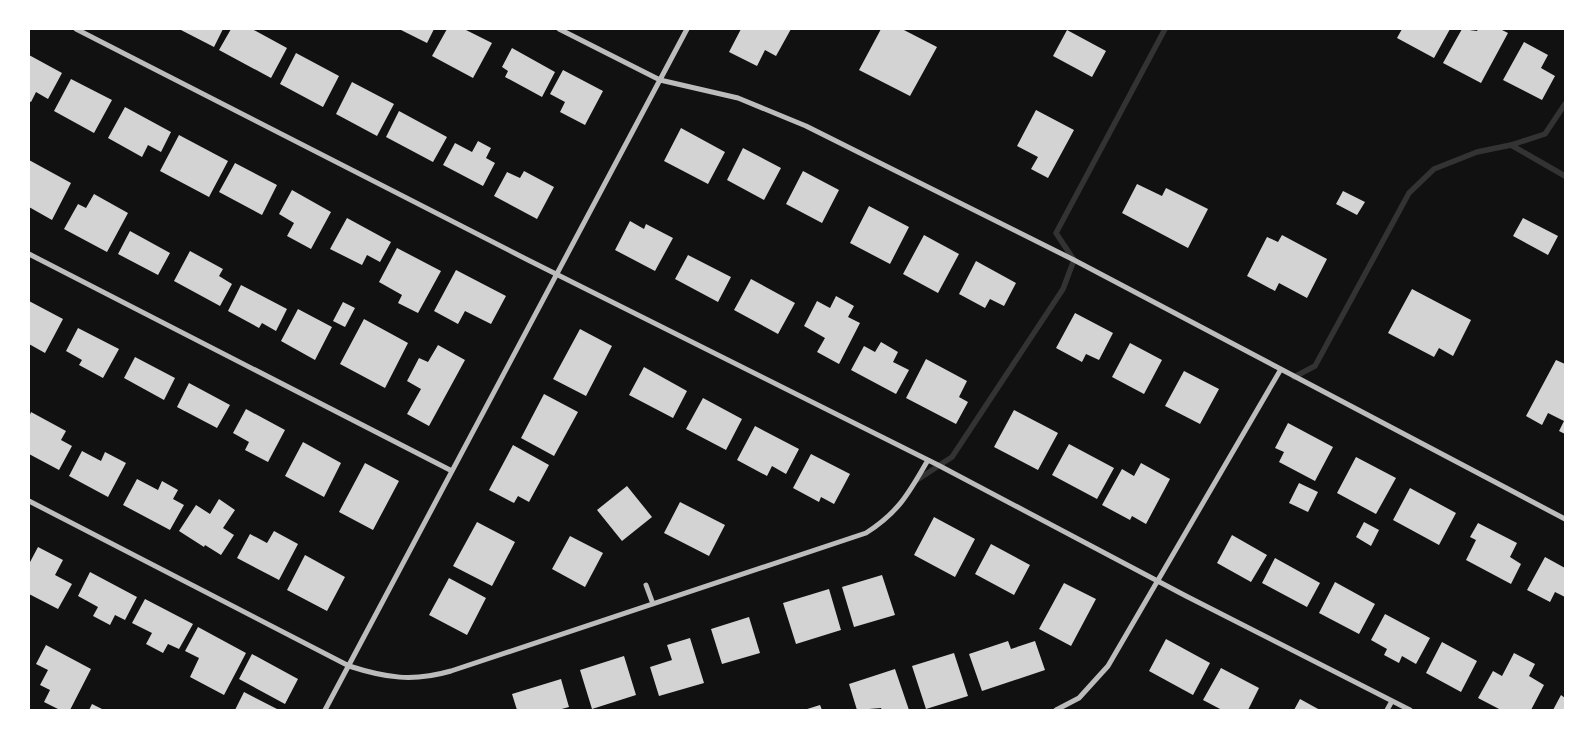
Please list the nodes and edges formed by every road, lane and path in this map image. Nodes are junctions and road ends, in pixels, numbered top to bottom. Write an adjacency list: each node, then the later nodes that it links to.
1 (76, 29): 6 (street)
2 (559, 29): 4 (street)
3 (687, 29): 4 (street)
4 (660, 80): 6 (street); 7 (street)
5 (29, 254): 9 (street)
6 (556, 273): 8 (street); 9 (street)
7 (1281, 370): 11 (street); 12 (street)
8 (928, 460): 12 (street); 14 (street)
9 (452, 471): 15 (street)
10 (29, 501): 15 (street)
11 (1565, 519)
12 (1158, 581): 16 (street); 18 (street)
13 (646, 585): 14 (street)
14 (653, 604): 15 (street)
15 (349, 666): 17 (street)
16 (1392, 701): 19 (street); 20 (street)
17 (325, 710)
18 (1056, 710)
19 (1387, 710)
20 (1410, 710)

